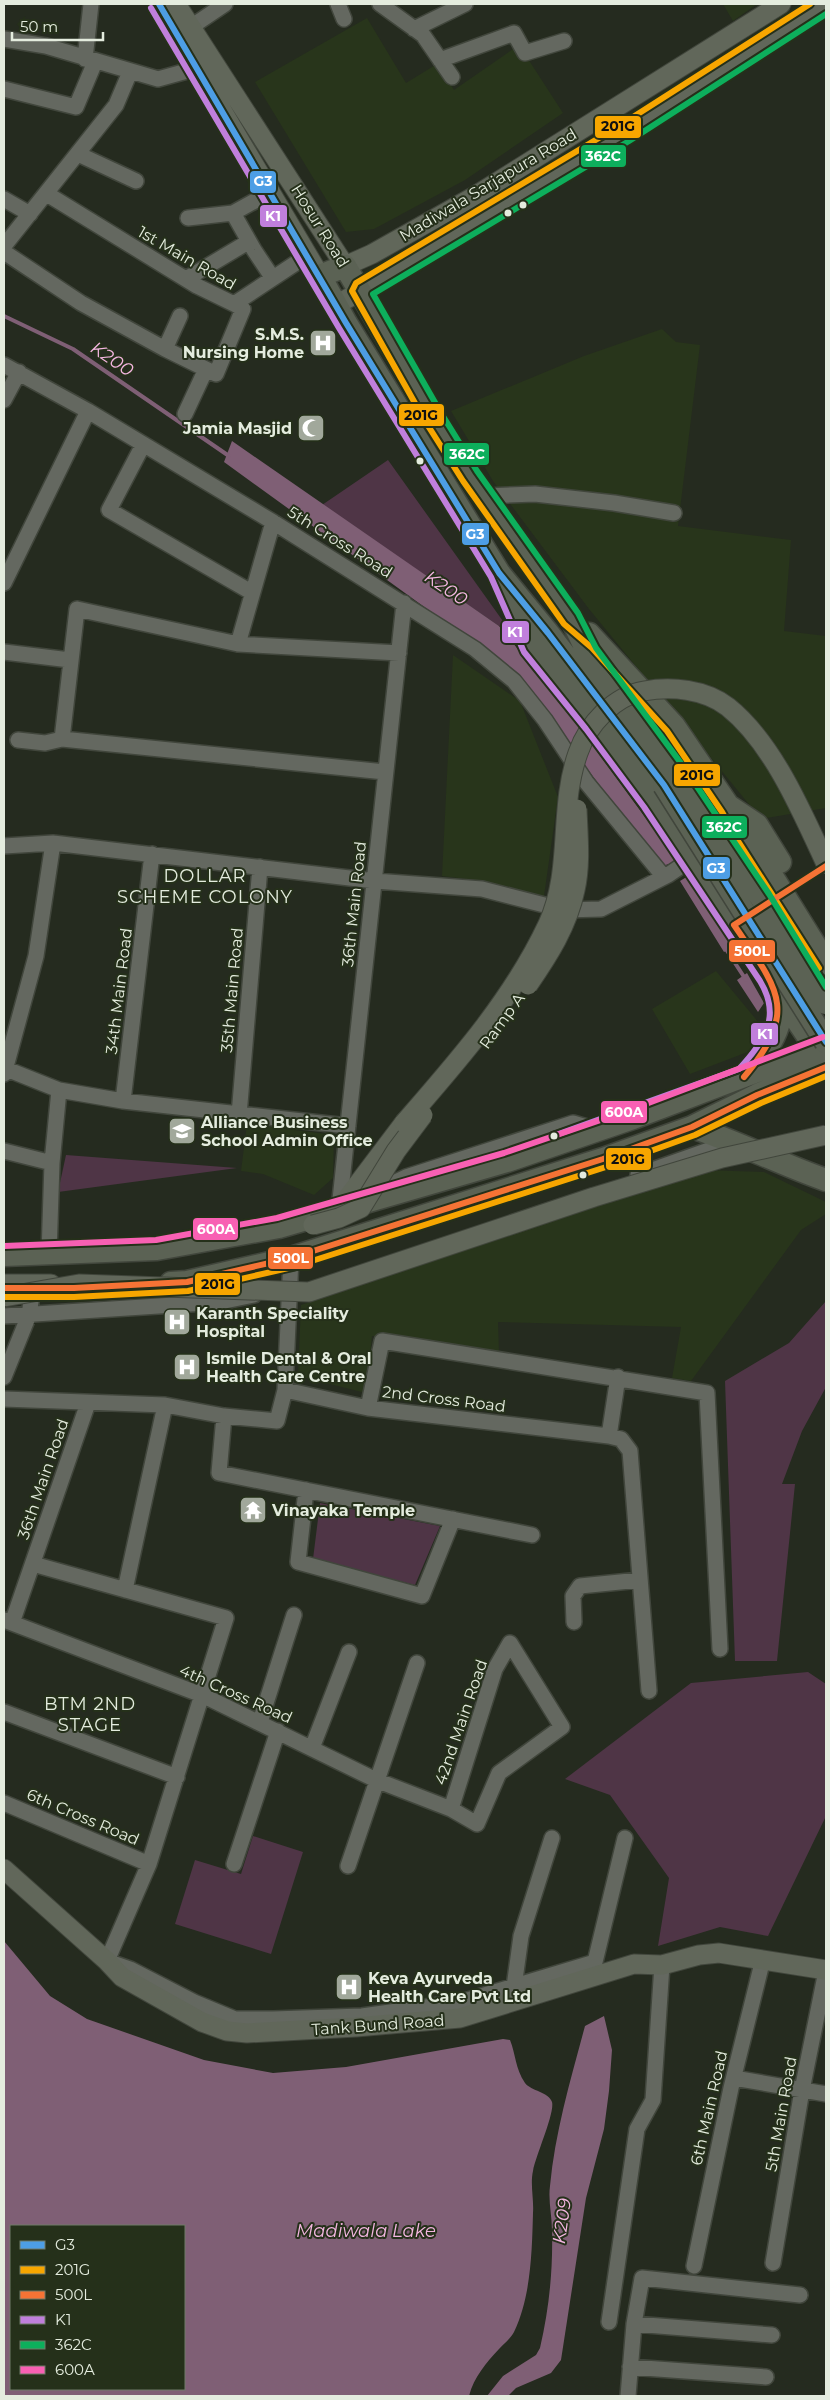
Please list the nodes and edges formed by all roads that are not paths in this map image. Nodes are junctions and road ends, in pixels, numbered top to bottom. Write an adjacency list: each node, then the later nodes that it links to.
1 (91, 4): 16 (street)
2 (159, 4): 17 (main road, Hosur Road)
3 (176, 4): 11 (main road, Hosur Road)
4 (225, 4): 11 (street)
5 (338, 4): 10 (street)
6 (380, 4): 12 (street)
7 (465, 4): 12 (street)
8 (781, 4): 33 (main road, Madiwala Sarjapura Road)
9 (826, 4): 37 (main road, Madiwala Sarjapura Road)
10 (344, 19)
11 (191, 27): 33 (main road, Hosur Road)
12 (414, 29): 15 (street)
13 (4, 39): 16 (street)
14 (564, 41): 15 (street)
15 (440, 60): 19 (street)
16 (90, 61): 18 (street); 20 (street)
17 (198, 68): 18 (street); 23 (main road, Hosur Road)
18 (130, 72): 21 (street)
19 (452, 77)
20 (4, 89)
21 (78, 154): 22 (street); 24 (street)
22 (136, 181)
23 (271, 192): 26 (street); 32 (main road, Hosur Road)
24 (47, 194): 27 (street); 36 (street, 1st Main Road)
25 (4, 199): 27 (street)
26 (233, 213): 28 (street); 29 (street)
27 (30, 214): 30 (street)
28 (188, 218)
29 (248, 242): 35 (street); 36 (street)
30 (4, 246)
31 (4, 252): 41 (street)
32 (308, 255): 34 (main road, Hosur Road); 35 (street, 1st Main Road)
33 (345, 266): 34 (highway); 37 (highway, Hosur Road)
34 (320, 276): 39 (highway, Hosur Road)
35 (272, 277): 38 (street, 1st Main Road)
36 (186, 279): 38 (street, 1st Main Road)
37 (361, 291): 39 (main road, Madiwala Sarjapura Road); 49 (highway, Hosur Road)
38 (234, 304): 43 (street)
39 (336, 305): 52 (highway, Hosur Road)
40 (180, 316): 41 (street)
41 (165, 349): 43 (street)
42 (4, 365): 44 (street, 5th Cross Road)
43 (206, 369): 47 (street)
44 (19, 372): 45 (street); 46 (street, 5th Cross Road)
45 (4, 400)
46 (88, 410): 48 (street, 5th Cross Road); 53 (street)
47 (186, 414)
48 (143, 445): 51 (street, 5th Cross Road); 54 (street)
49 (486, 496): 50 (street); 56 (highway, Hosur Road)
50 (674, 513)
51 (272, 522): 54 (street); 55 (street, 5th Cross Road)
52 (499, 573): 65 (highway, Hosur Road); 69 (highway)
53 (4, 583)
54 (251, 592): 57 (street)
55 (404, 603): 59 (street, 36th Main Road); 72 (street, 5th Cross Road)
56 (571, 618): 65 (highway, Hosur Road); 74 (highway)
57 (238, 644): 59 (street); 60 (street)
58 (4, 652): 60 (street)
59 (399, 652): 64 (street, 36th Main Road)
60 (70, 660): 61 (street)
61 (62, 739): 62 (street); 64 (street)
62 (18, 740)
63 (577, 756): 70 (main road, bridge); 93 (main road, bridge); 97 (main road, Ramp A, bridge)
64 (385, 772): 73 (street, 36th Main Road)
65 (672, 780): 79 (highway, bridge); 80 (highway, bridge)
66 (53, 843): 67 (street); 68 (street); 81 (street)
67 (4, 846)
68 (152, 854): 71 (street); 84 (street, 34th Main Road)
69 (686, 863): 72 (street); 75 (highway)
70 (826, 864)
71 (260, 867): 73 (street); 85 (street, 35th Main Road)
72 (666, 876): 73 (street)
73 (375, 881): 86 (street, 36th Main Road)
74 (789, 890): 75 (highway); 76 (highway); 77 (highway)
75 (734, 925): 78 (highway)
76 (826, 938)
77 (826, 963)
78 (764, 970): 80 (highway); 82 (highway)
79 (826, 1003)
80 (824, 1054): 82 (highway); 87 (highway)
81 (4, 1070): 83 (street)
82 (744, 1077): 93 (highway)
83 (59, 1090): 84 (street); 91 (street)
84 (123, 1101): 85 (street)
85 (239, 1115): 86 (street)
86 (348, 1126): 93 (street, 36th Main Road)
87 (692, 1126): 89 (highway); 96 (highway)
88 (826, 1135): 100 (main road, bridge)
89 (734, 1141): 92 (highway); 101 (street)
90 (4, 1151): 91 (street)
91 (52, 1163): 94 (street)
92 (826, 1180)
93 (339, 1209): 94 (highway)
94 (48, 1254): 95 (highway)
95 (4, 1255)
96 (291, 1258): 98 (highway); 101 (street)
97 (4, 1260)
98 (239, 1270): 103 (highway); 105 (highway)
99 (4, 1284): 100 (main road, bridge)
100 (79, 1284): 104 (main road, bridge)
101 (291, 1287): 105 (street); 110 (street)
102 (4, 1288): 103 (highway)
103 (33, 1288): 107 (street)
104 (4, 1297)
105 (220, 1302): 107 (street)
106 (4, 1316): 107 (street)
107 (29, 1316): 108 (street)
108 (4, 1377)
109 (618, 1378): 114 (street); 116 (street); 126 (street)
110 (285, 1390): 114 (street, 2nd Cross Road); 115 (street)
111 (4, 1399): 112 (street)
112 (88, 1403): 113 (street); 120 (street, 36th Main Road)
113 (165, 1405): 115 (street); 122 (street)
114 (368, 1408): 116 (street, 2nd Cross Road)
115 (224, 1416): 117 (street)
116 (610, 1436): 121 (street, 2nd Cross Road)
117 (306, 1490): 118 (street); 118 (street)
118 (453, 1519): 119 (street)
119 (532, 1535)
120 (33, 1564): 122 (street); 124 (street, 36th Main Road)
121 (640, 1580): 125 (street); 129 (street, 2nd Cross Road)
122 (125, 1590): 130 (street)
123 (294, 1615): 132 (street)
124 (8, 1621): 130 (street, 4th Cross Road)
125 (574, 1622)
126 (720, 1649)
127 (349, 1652): 134 (street)
128 (417, 1663): 136 (street)
129 (649, 1691)
130 (202, 1695): 132 (street, 4th Cross Road); 135 (street)
131 (4, 1712): 135 (street)
132 (260, 1722): 133 (street, 4th Cross Road)
133 (278, 1731): 134 (street, 4th Cross Road); 142 (street)
134 (312, 1748): 136 (street, 4th Cross Road)
135 (177, 1777): 141 (street)
136 (376, 1780): 138 (street, 4th Cross Road); 143 (street)
137 (4, 1803): 141 (street, 6th Cross Road)
138 (450, 1809): 138 (street, 42nd Main Road)
139 (552, 1838): 149 (street)
140 (625, 1838): 149 (street)
141 (149, 1864): 146 (street)
142 (234, 1864)
143 (348, 1866)
144 (4, 1869): 146 (main road, Tank Bund Road)
145 (763, 1959): 147 (main road, Tank Bund Road); 148 (main road, Tank Bund Road); 150 (street, 6th Main Road)
146 (107, 1961): 147 (main road, Tank Bund Road); 149 (street)
147 (662, 1965): 156 (street)
148 (826, 1970): 151 (street, 5th Main Road)
149 (514, 1987)
150 (734, 2078): 151 (street); 154 (street, 6th Main Road)
151 (802, 2090): 152 (street); 153 (street, 5th Main Road)
152 (826, 2094)
153 (773, 2263)
154 (694, 2266)
155 (800, 2295): 157 (street)
156 (609, 2322)
157 (634, 2324): 158 (street); 159 (street)
158 (772, 2335)
159 (630, 2367): 160 (street); 161 (street)
160 (766, 2377)
161 (628, 2396)

